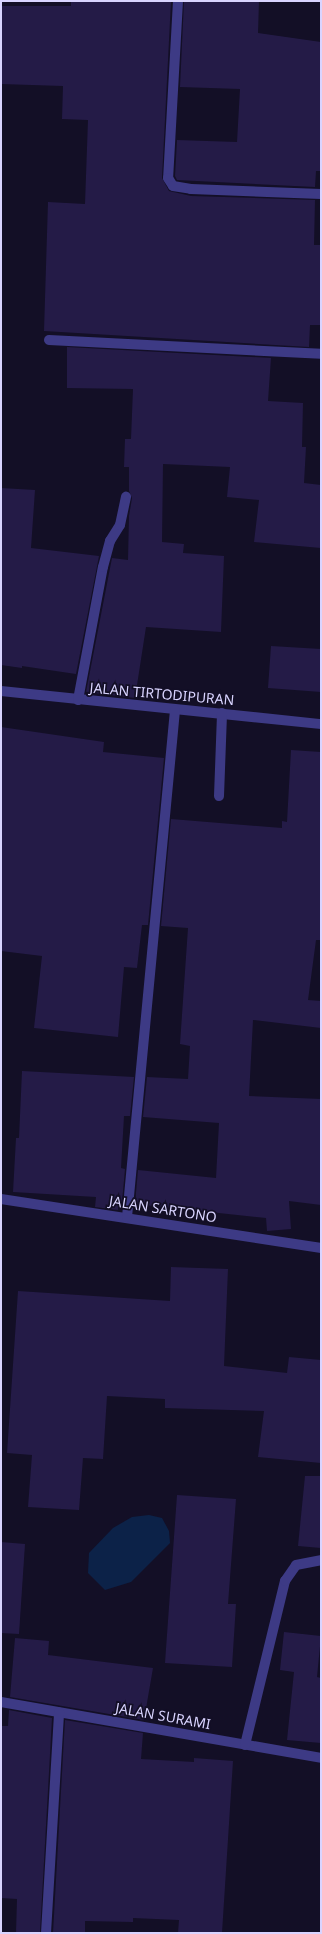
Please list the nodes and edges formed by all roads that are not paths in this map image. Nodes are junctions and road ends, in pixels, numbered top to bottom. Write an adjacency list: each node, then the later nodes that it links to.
1 (178, 1): 2 (street)
2 (321, 194)
3 (49, 340): 4 (street)
4 (321, 354)
5 (126, 497): 7 (street)
6 (1, 691): 7 (street, JALAN TIRTODIPURAN)
7 (78, 700): 8 (street, JALAN TIRTODIPURAN)
8 (175, 710): 9 (street, JALAN TIRTODIPURAN); 13 (street)
9 (222, 713): 10 (street, JALAN TIRTODIPURAN); 11 (street)
10 (321, 724)
11 (219, 796)
12 (1, 1199): 13 (street, JALAN SARTONO)
13 (128, 1217): 14 (street, JALAN SARTONO)
14 (321, 1248)
15 (321, 1560): 18 (street)
16 (1, 1702): 17 (street, JALAN SURAMI)
17 (59, 1712): 18 (street, JALAN SURAMI); 20 (street)
18 (244, 1745): 19 (street, JALAN SURAMI)
19 (321, 1758)
20 (46, 1933)

